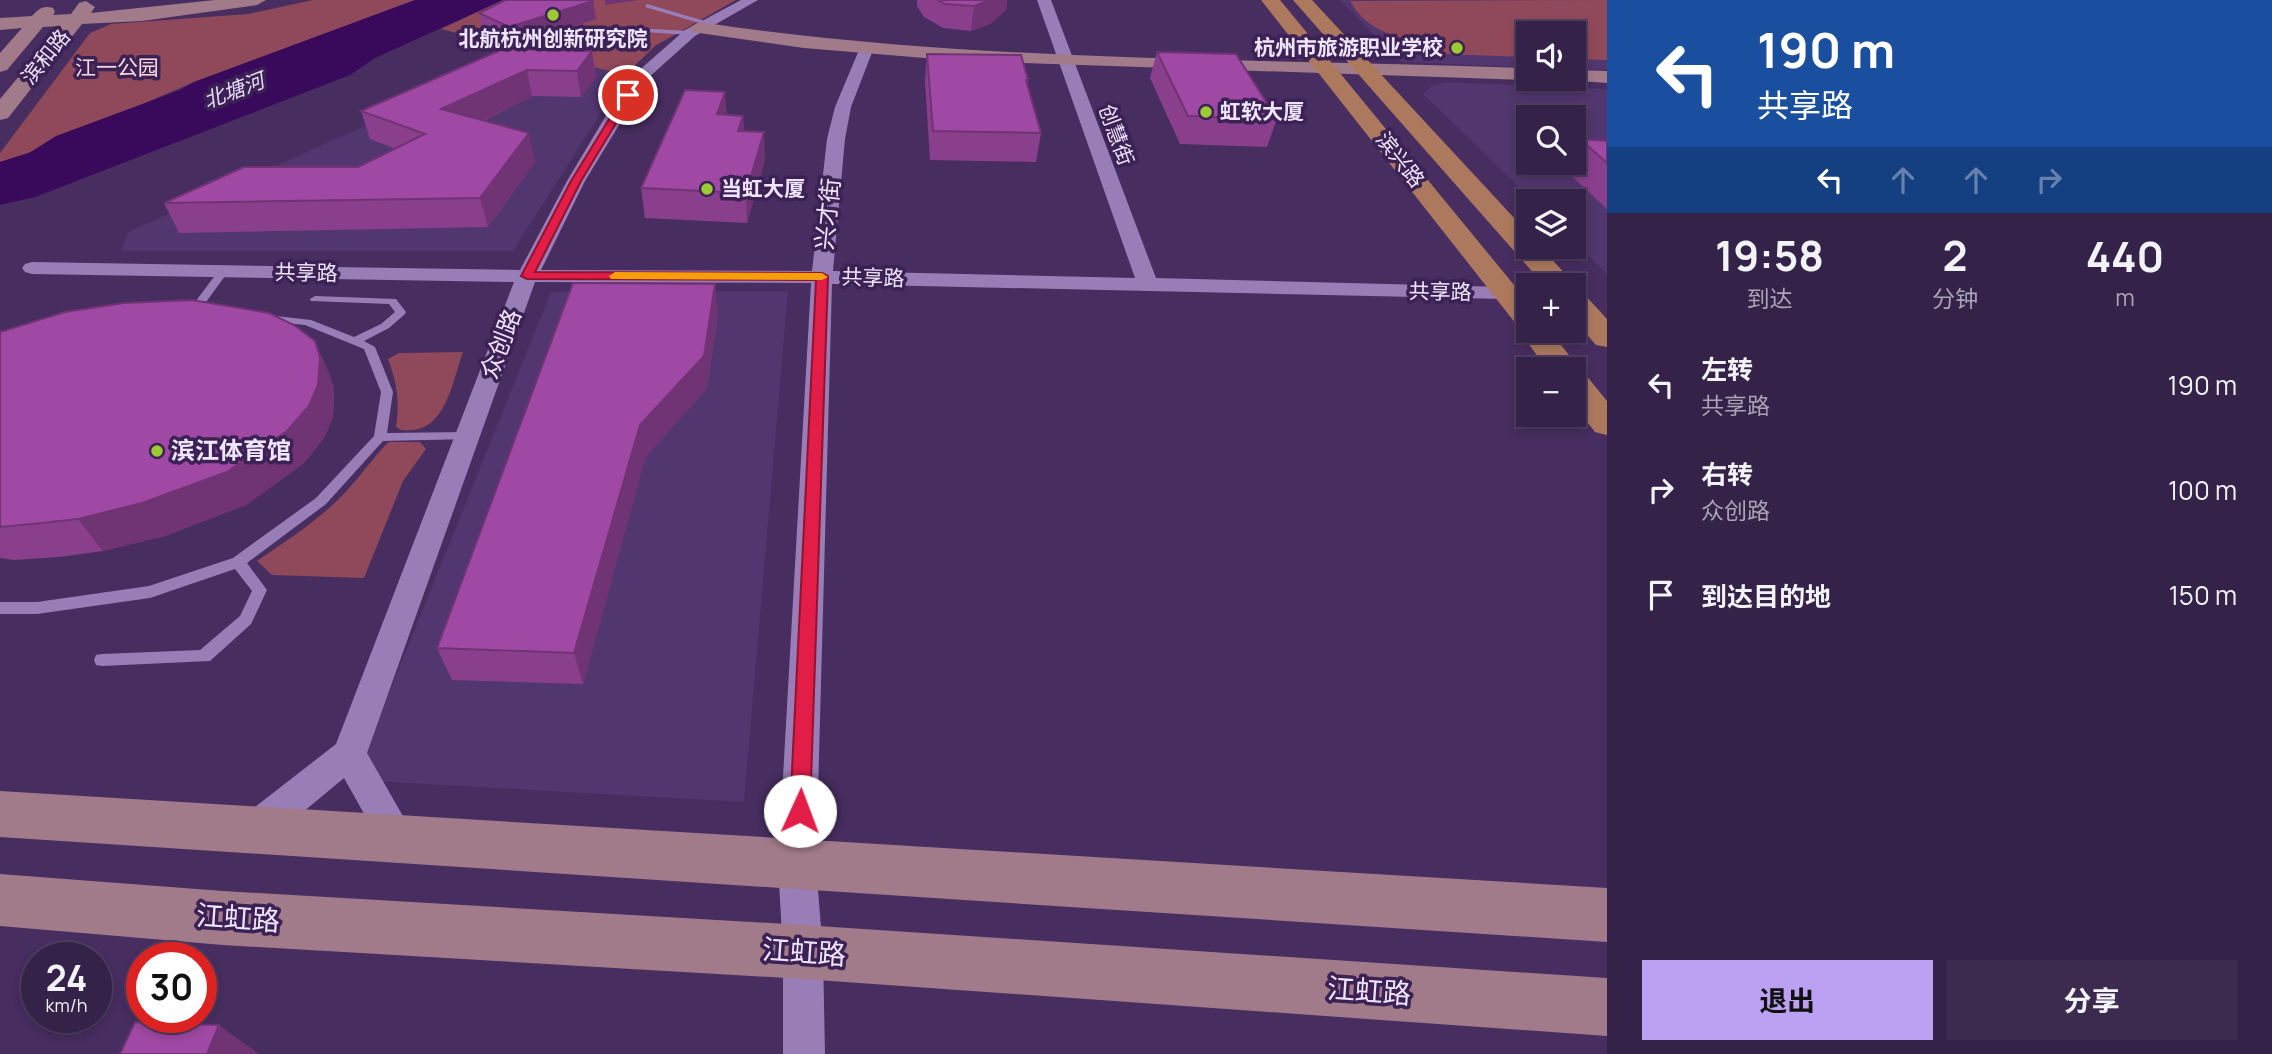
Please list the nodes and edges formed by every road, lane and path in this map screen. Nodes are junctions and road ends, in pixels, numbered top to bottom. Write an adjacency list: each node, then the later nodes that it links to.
1 (57, 0): 10 (main road, 滨和路)
2 (91, 0): 9 (main road, 滨和路)
3 (257, 0): 9 (main road)
4 (751, 0): 13 (street, 众创路)
5 (1044, 0): 15 (street, 创慧街)
6 (1270, 0): 17 (main road, 滨兴路)
7 (1302, 0): 18 (main road, 滨兴路)
8 (648, 6): 13 (lane)
9 (76, 19): 10 (main road); 22 (main road, 滨和路)
10 (36, 22): 11 (main road); 16 (main road, 滨和路)
11 (0, 24)
12 (599, 27): 13 (lane)
13 (698, 28): 14 (main road); 26 (street, 众创路)
14 (866, 50): 15 (main road); 27 (street, 兴才街)
15 (1064, 60): 17 (main road); 28 (street, 创慧街)
16 (0, 66)
17 (1327, 68): 18 (main road); 29 (main road, 滨兴路)
18 (1366, 68): 19 (main road); 25 (main road, 滨兴路)
19 (1516, 74)
20 (1586, 76): 21 (main road)
21 (1607, 77)
22 (0, 113)
23 (32, 268): 24 (street, 共享路)
24 (223, 272): 26 (street, 共享路); 35 (lane)
25 (1549, 273)
26 (527, 276): 27 (street, 共享路); 43 (street, 众创路)
27 (822, 276): 28 (street, 共享路); 52 (street, 兴才街)
28 (1148, 285): 29 (street, 共享路)
29 (1505, 293): 31 (main road, 滨兴路)
30 (315, 299): 38 (lane)
31 (1516, 307)
32 (210, 315): 35 (lane)
33 (1586, 315): 37 (main road)
34 (177, 316): 35 (lane)
35 (190, 316)
36 (257, 317): 38 (lane)
37 (1607, 338)
38 (354, 341): 44 (lane)
39 (1543, 343): 40 (main road)
40 (1555, 357)
41 (1586, 397): 42 (main road)
42 (1607, 424)
43 (466, 436): 44 (lane); 48 (street, 众创路)
44 (380, 437): 45 (lane)
45 (238, 562): 46 (lane); 47 (lane)
46 (0, 608)
47 (102, 660)
48 (349, 754): 50 (street); 51 (street)
49 (0, 814): 50 (main road)
50 (254, 830): 51 (main road)
51 (398, 839): 52 (main road)
52 (797, 865): 54 (main road); 55 (street, 兴才街)
53 (0, 900): 55 (main road, 江虹路)
54 (1607, 915)
55 (803, 952): 56 (main road, 江虹路); 57 (street, 兴才街)
56 (1607, 1007)
57 (804, 1054)

